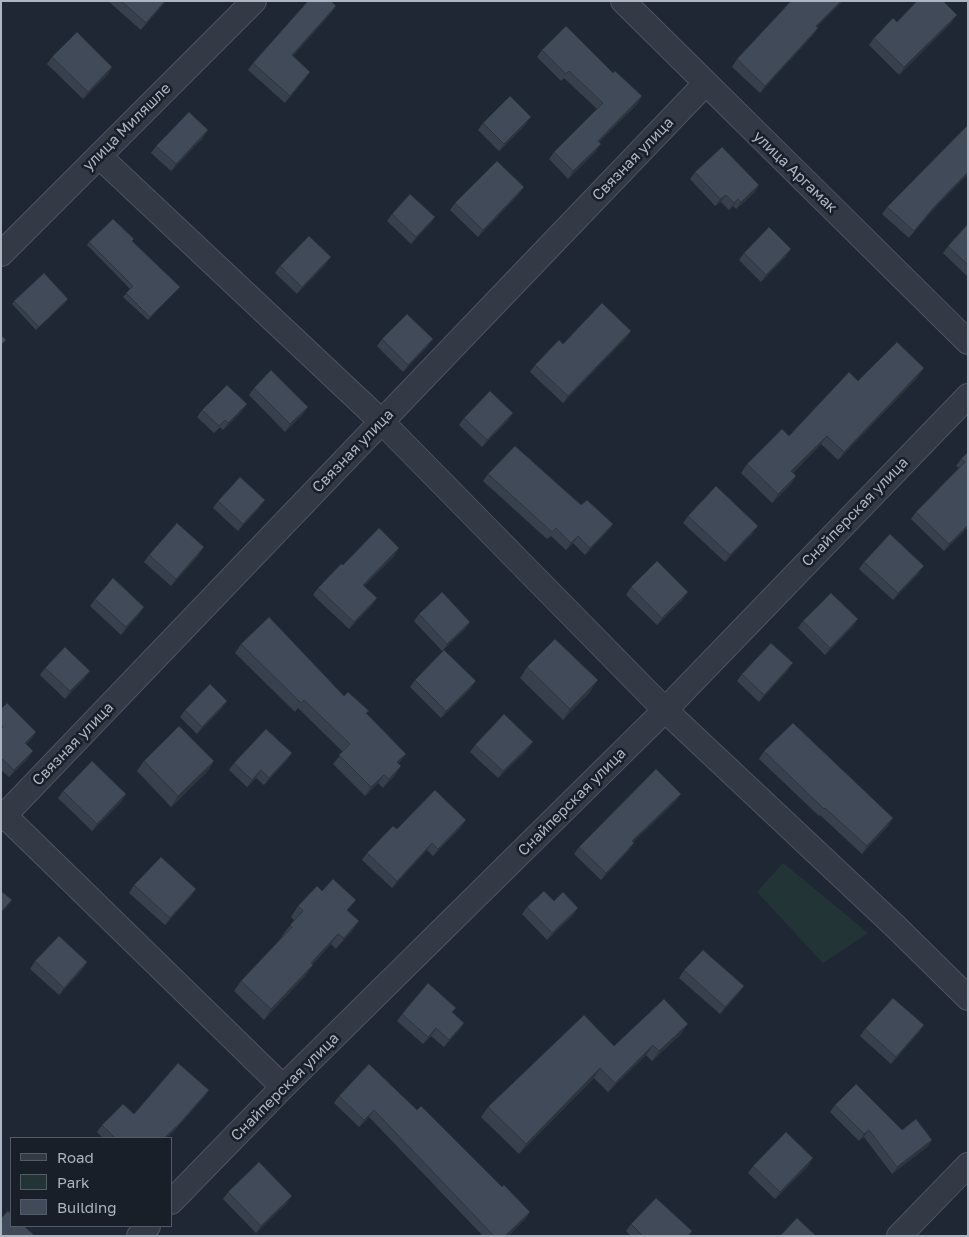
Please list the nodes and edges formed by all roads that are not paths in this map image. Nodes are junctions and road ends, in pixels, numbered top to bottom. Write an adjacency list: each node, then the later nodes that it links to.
1 (254, 1): 4 (street, улица Миляшле)
2 (623, 1): 3 (street, улица Аргамак)
3 (705, 84): 6 (street, улица Аргамак); 8 (street, Связная улица)
4 (99, 156): 5 (street, улица Миляшле); 8 (street)
5 (1, 254)
6 (968, 342)
7 (968, 396): 9 (street, Снайперская улица)
8 (382, 422): 9 (street); 10 (street, Связная улица)
9 (665, 710): 11 (street); 12 (street, Снайперская улица)
10 (3, 815): 12 (street)
11 (968, 998)
12 (283, 1087): 14 (street, Снайперская улица)
13 (968, 1165): 15 (street)
14 (172, 1201)
15 (898, 1236)

